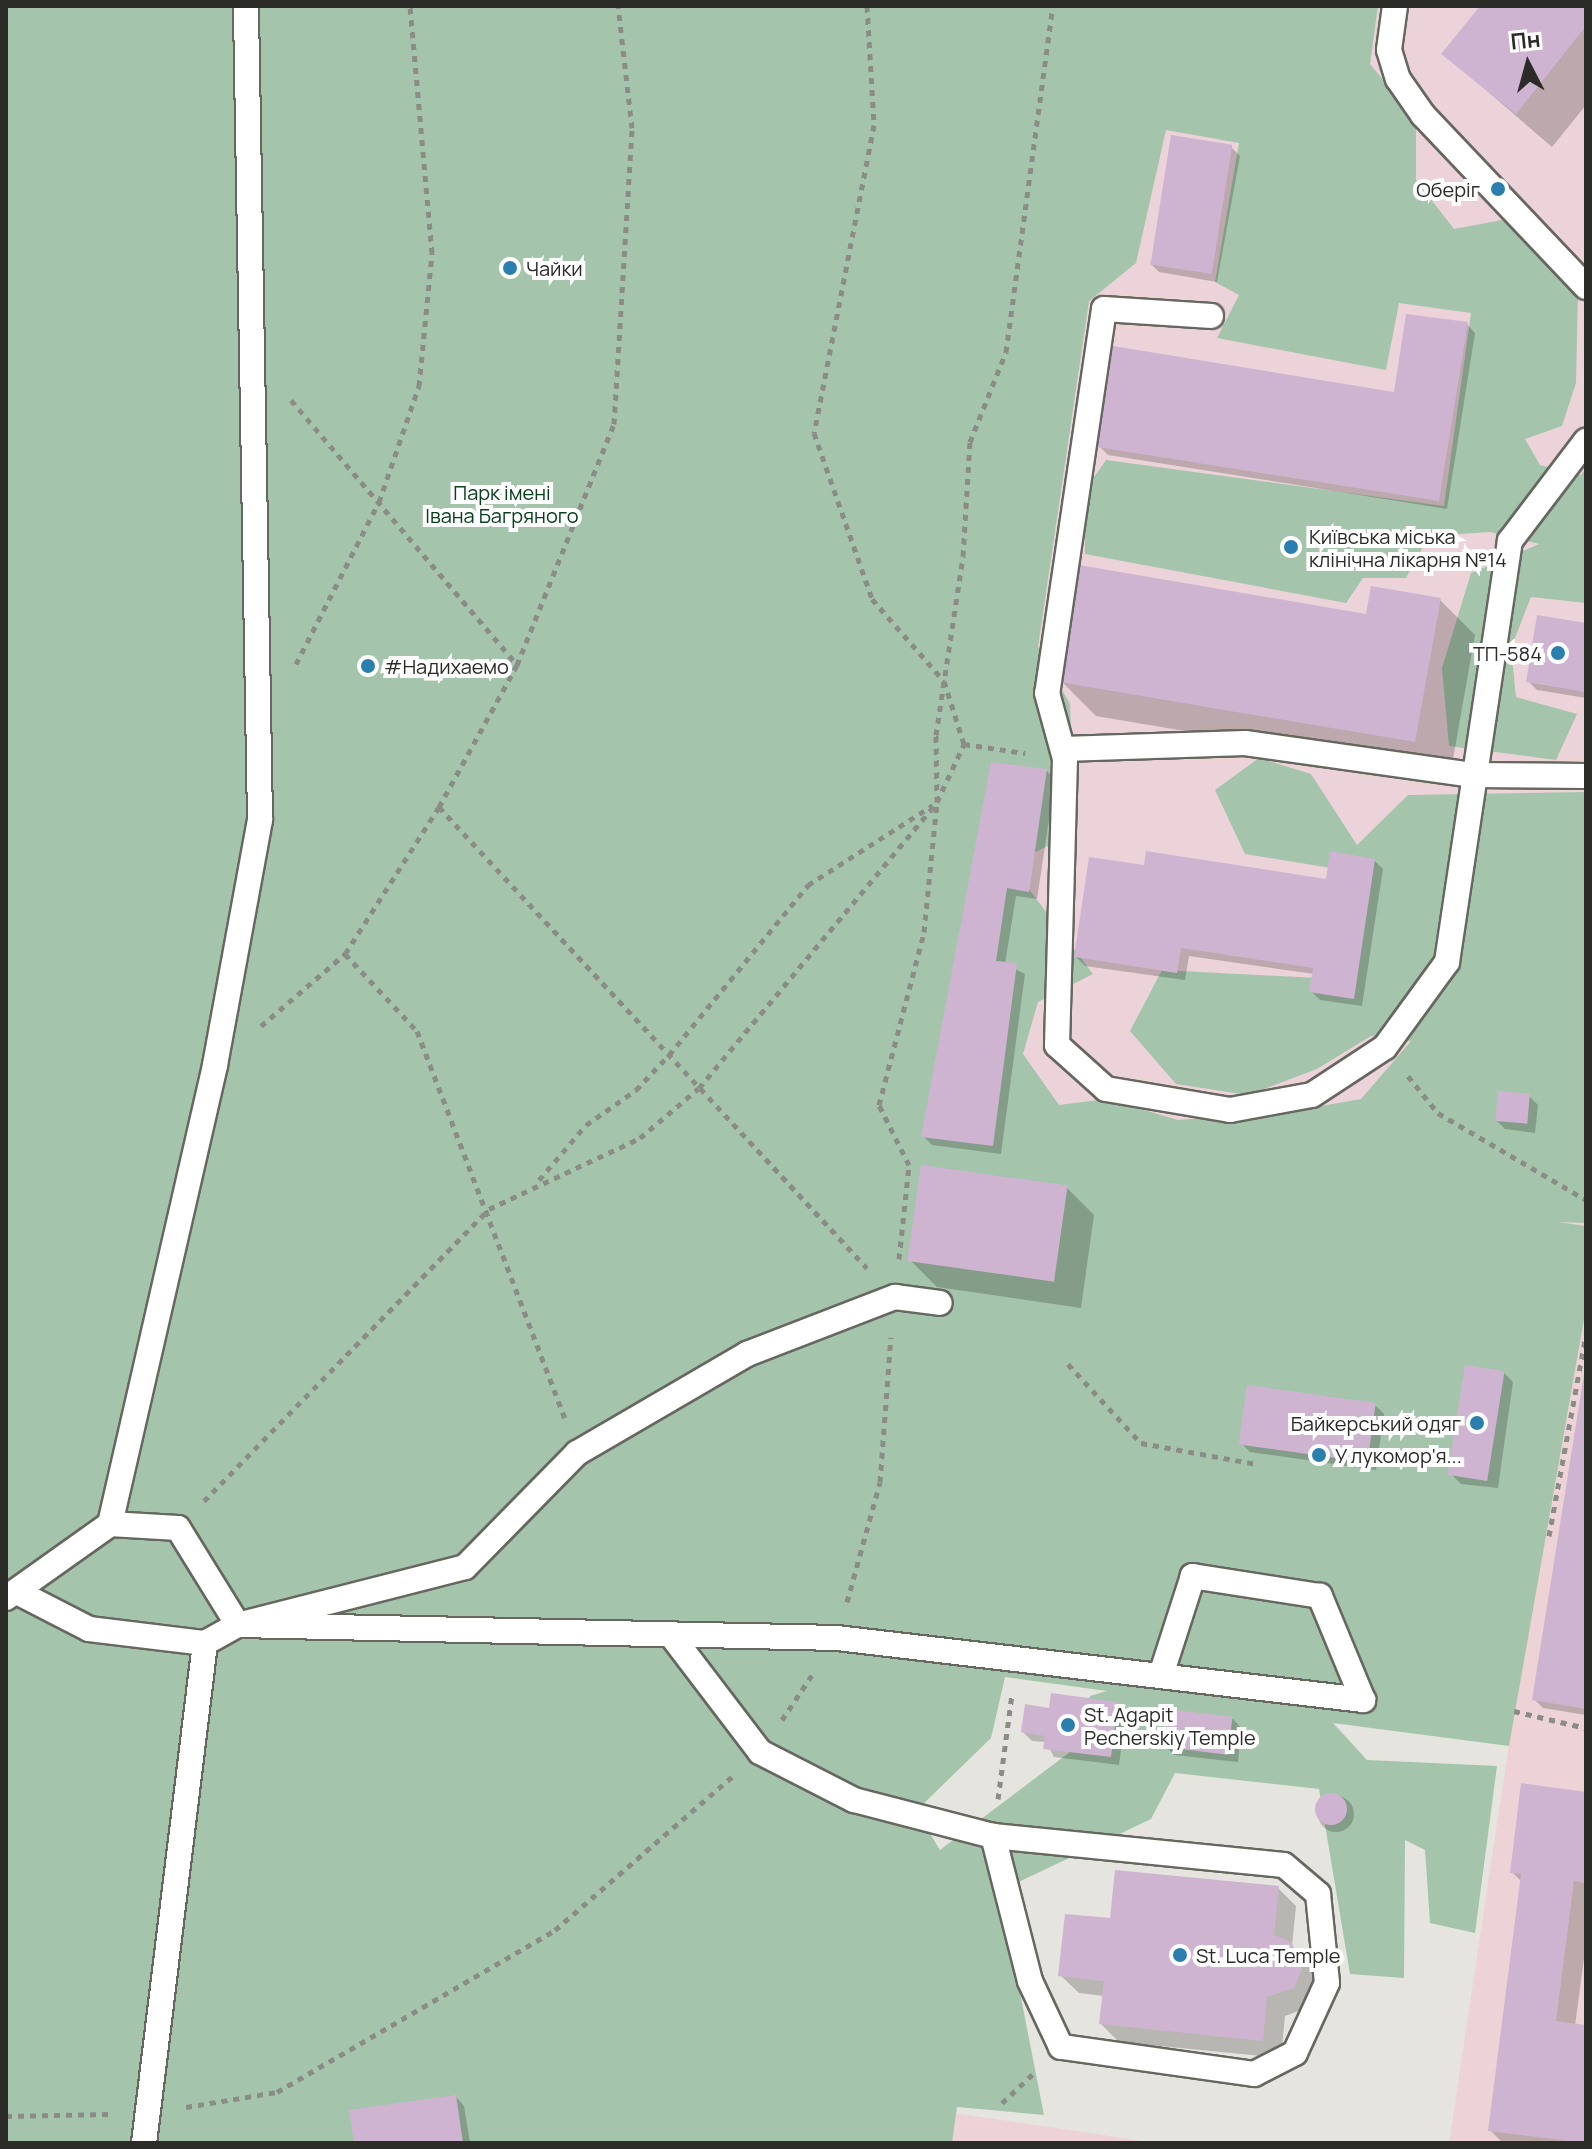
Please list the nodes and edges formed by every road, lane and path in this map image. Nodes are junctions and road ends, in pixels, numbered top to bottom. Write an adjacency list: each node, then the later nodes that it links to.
1 (246, 6): 14 (lane)
2 (410, 6): 11 (path)
3 (618, 6): 12 (path)
4 (867, 6): 13 (path)
5 (1053, 6): 13 (path)
6 (1395, 6): 7 (lane)
7 (1586, 287)
8 (1211, 316): 16 (lane)
9 (289, 397): 11 (path)
10 (1586, 441): 17 (lane)
11 (379, 502): 12 (path); 14 (path)
12 (517, 665): 20 (path)
13 (944, 681): 15 (path); 19 (path)
14 (258, 722): 24 (lane)
15 (964, 744): 16 (path); 19 (path)
16 (1064, 754): 17 (lane); 22 (lane)
17 (1474, 775): 18 (lane); 22 (lane)
18 (1586, 776)
19 (937, 802): 23 (path); 25 (path); 29 (path)
20 (439, 807): 21 (path); 23 (path)
21 (345, 954): 24 (path); 28 (path)
22 (1385, 1047): 27 (path)
23 (669, 1055): 25 (path); 26 (path)
24 (215, 1065): 35 (lane)
25 (699, 1088): 26 (path); 29 (path)
26 (537, 1183): 28 (path)
27 (1586, 1200)
28 (489, 1209): 33 (path); 36 (path)
29 (895, 1297): 30 (lane); 33 (lane); 41 (path)
30 (940, 1303)
31 (1586, 1334): 37 (path)
32 (1068, 1364): 34 (path)
33 (577, 1453): 39 (lane)
34 (1257, 1464)
35 (110, 1524): 36 (lane); 38 (lane)
36 (178, 1528): 39 (lane)
37 (1549, 1536)
38 (11, 1595): 42 (lane)
39 (238, 1625): 40 (lane); 42 (lane)
40 (671, 1635): 41 (lane); 47 (lane)
41 (837, 1638): 43 (lane); 47 (path)
42 (205, 1643): 49 (lane)
43 (1016, 1657): 44 (lane); 48 (path)
44 (1161, 1675): 44 (lane)
45 (1514, 1711): 46 (path)
46 (1586, 1728)
47 (760, 1752): 48 (lane); 49 (path)
48 (993, 1836): 48 (lane)
49 (151, 2113): 50 (path); 51 (lane)
50 (6, 2116)
51 (144, 2143)

